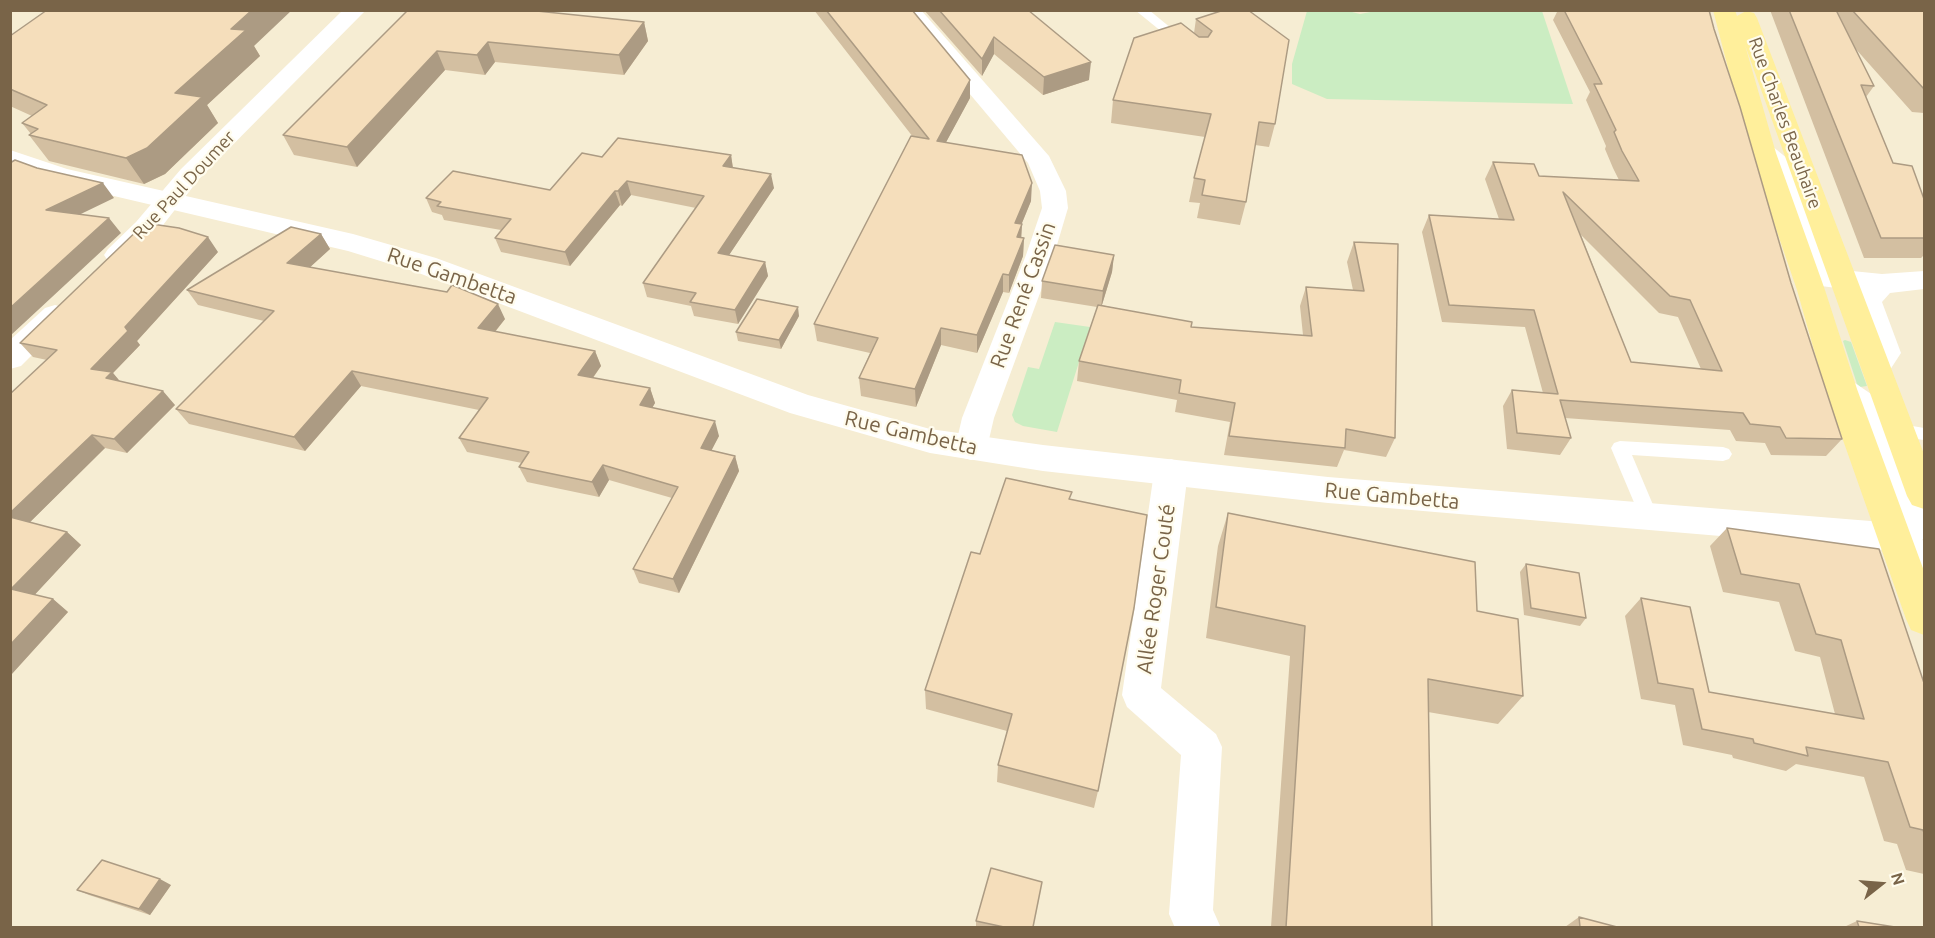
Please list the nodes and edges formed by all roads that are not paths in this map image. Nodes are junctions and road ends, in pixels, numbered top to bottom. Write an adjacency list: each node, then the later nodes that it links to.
1 (356, 10): 9 (street, Rue Paul Doumer)
2 (909, 10): 20 (street, Rue René Cassin)
3 (1140, 10): 6 (lane)
4 (1724, 10): 7 (main road)
5 (1743, 10): 10 (main road, Rue Charles Beauhaire)
6 (1192, 49)
7 (1762, 151): 10 (street)
8 (10, 157): 9 (street, Rue Gambetta)
9 (170, 201): 12 (street, Rue Paul Doumer); 20 (street, Rue Gambetta)
10 (1824, 265): 13 (street); 17 (main road); 18 (main road, Rue Charles Beauhaire)
11 (1924, 272): 13 (street)
12 (97, 275)
13 (1875, 277): 14 (street); 17 (street)
14 (1924, 280)
15 (71, 300): 16 (street)
16 (10, 358)
17 (1877, 365): 19 (main road)
18 (1841, 389): 19 (street)
19 (1891, 436): 23 (main road); 26 (main road)
20 (970, 448): 22 (street, Rue Gambetta)
21 (1723, 454): 24 (lane)
22 (1171, 472): 24 (street, Rue Gambetta); 28 (street, Allée Roger Couté)
23 (1924, 496)
24 (1650, 519): 25 (street, Rue Gambetta)
25 (1848, 535): 26 (street); 26 (street)
26 (1911, 544): 27 (main road)
27 (1924, 619)
28 (1199, 927)

